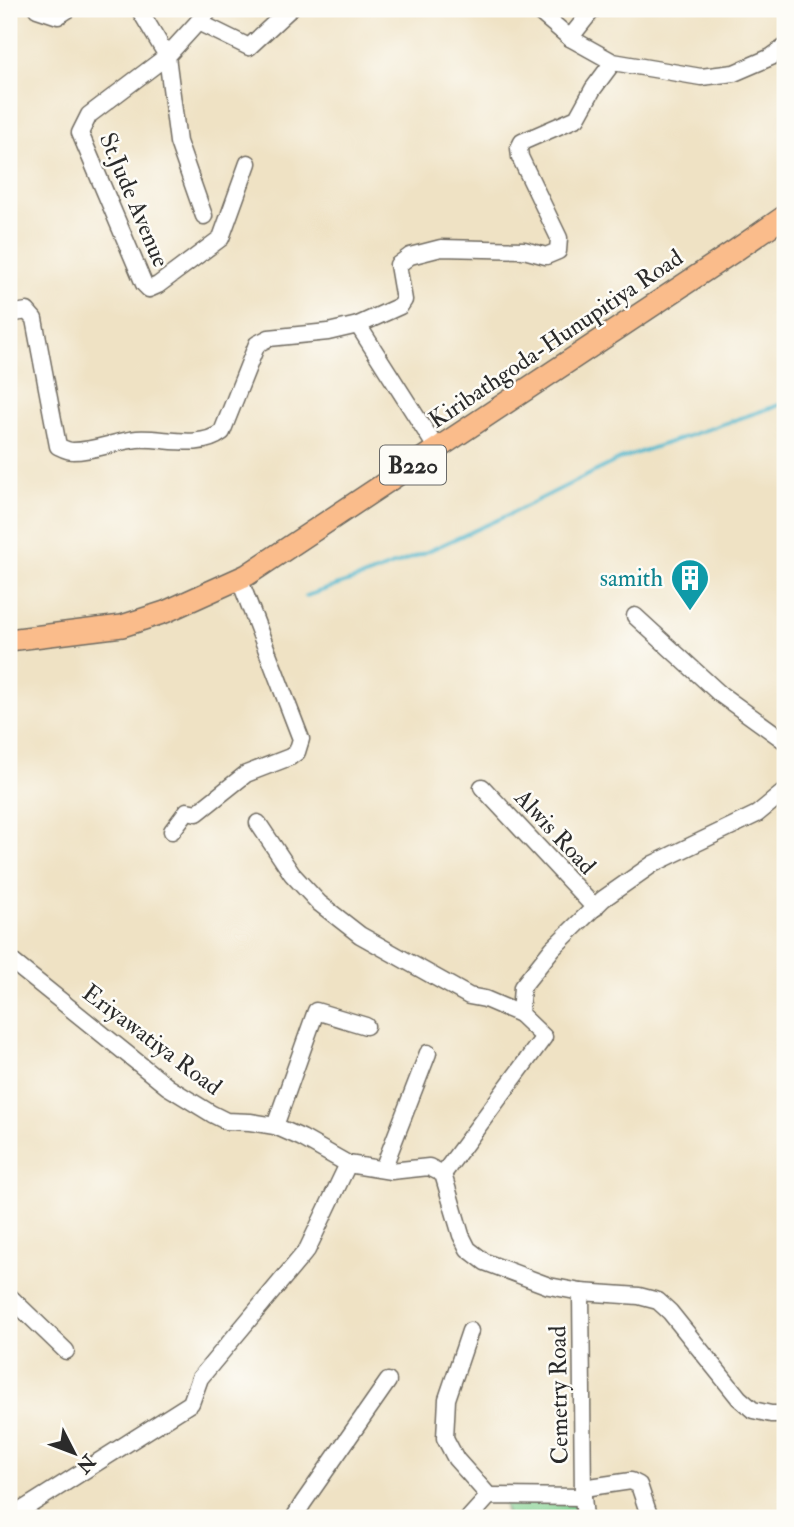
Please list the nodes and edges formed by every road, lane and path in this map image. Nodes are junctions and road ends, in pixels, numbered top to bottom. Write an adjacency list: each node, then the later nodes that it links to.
1 (37, 9): 2 (street)
2 (69, 9)
3 (139, 9): 11 (street)
4 (211, 9): 8 (street)
5 (290, 9): 8 (street)
6 (536, 9): 9 (street)
7 (593, 9): 9 (street)
8 (198, 22): 11 (street)
9 (570, 38): 12 (street)
10 (785, 47): 12 (street)
11 (167, 56): 13 (street, St.Jude Avenue); 14 (street)
12 (613, 62): 17 (street)
13 (248, 163)
14 (204, 216)
15 (785, 216): 18 (main road, Kiribathgoda-Hunupitiya Road / B220)
16 (9, 314): 17 (street)
17 (358, 325): 18 (street)
18 (437, 449): 19 (main road, Kiribathgoda-Hunupitiya Road / B220)
19 (239, 579): 21 (main road, Kiribathgoda-Hunupitiya Road / B220); 26 (street)
20 (635, 616): 22 (street)
21 (9, 640)
22 (785, 741)
23 (482, 787): 27 (street, Alwis Road)
24 (785, 792): 27 (street)
25 (258, 823): 29 (street)
26 (172, 831)
27 (595, 908): 29 (street)
28 (9, 959): 32 (street, Eriyawatiya Road)
29 (520, 1014): 35 (street)
30 (366, 1026): 32 (street)
31 (428, 1053): 34 (street)
32 (275, 1126): 33 (street, Eriyawatiya Road)
33 (348, 1164): 34 (street, Eriyawatiya Road); 44 (street)
34 (383, 1169): 35 (street, Eriyawatiya Road)
35 (443, 1174): 36 (street)
36 (581, 1292): 41 (street); 42 (street, Cemetry Road)
37 (9, 1296): 39 (street)
38 (470, 1331): 43 (street)
39 (65, 1352)
40 (388, 1381): 45 (street)
41 (785, 1414)
42 (583, 1493): 43 (street, Cemetry Road); 47 (street, Cemetry Road); 48 (street)
43 (489, 1496): 46 (street)
44 (9, 1514)
45 (294, 1518)
46 (469, 1518)
47 (585, 1518)
48 (650, 1518)

